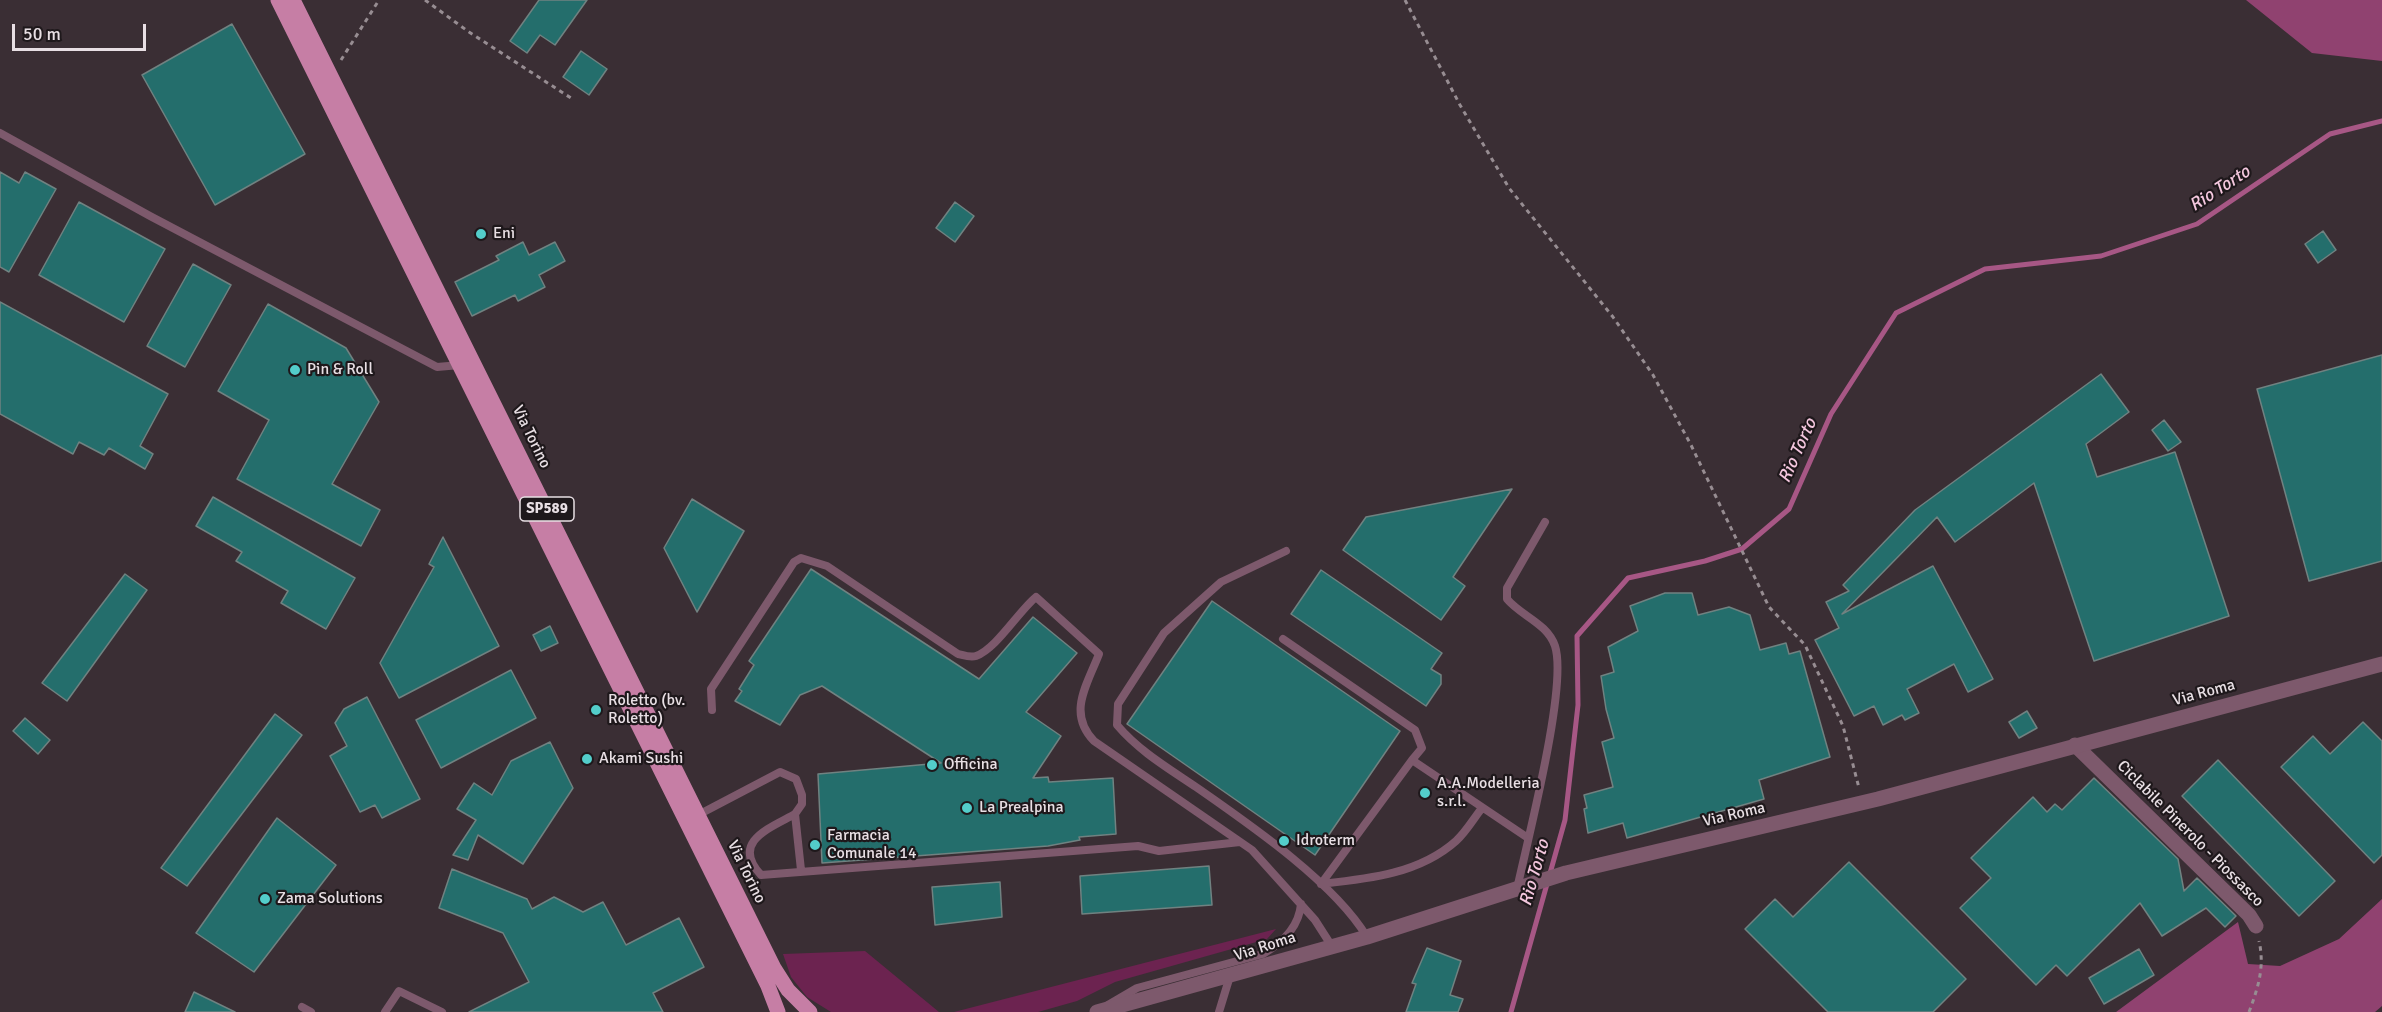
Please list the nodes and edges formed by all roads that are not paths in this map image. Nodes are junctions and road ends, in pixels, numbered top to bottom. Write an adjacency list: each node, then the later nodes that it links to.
1 (278, 0): 4 (main road, Via Torino / SP589)
2 (293, 0): 14 (main road, Via Torino / SP589)
3 (0, 133): 4 (lane)
4 (460, 365): 30 (main road, Via Torino / SP589)
5 (1545, 522): 15 (lane)
6 (1286, 551): 18 (lane)
7 (1283, 639): 11 (lane)
8 (2382, 664): 10 (street, Via Roma)
9 (712, 710): 16 (lane)
10 (2081, 750): 19 (street, Via Roma); 21 (street, Ciclabile Pinerolo - Piossasco)
11 (1412, 760): 12 (lane); 18 (lane)
12 (1482, 808): 15 (lane); 18 (lane)
13 (795, 814): 14 (lane); 17 (lane); 17 (lane)
14 (698, 815): 31 (main road, Via Torino / SP589)
15 (1528, 838): 19 (lane)
16 (1240, 842): 17 (lane); 20 (lane)
17 (801, 870)
18 (1321, 884): 22 (lane)
19 (1517, 889): 22 (street, Via Roma)
20 (1301, 904): 23 (lane); 32 (lane)
21 (2256, 927)
22 (1366, 937): 23 (street, Via Roma)
23 (1331, 945): 24 (street, Via Roma)
24 (1230, 976): 26 (street, Via Roma); 33 (lane)
25 (302, 1007): 27 (lane)
26 (1127, 1009): 32 (street, Via Roma)
27 (311, 1012)
28 (385, 1012): 29 (lane)
29 (442, 1012)
30 (778, 1012)
31 (810, 1012)
32 (1098, 1012)
33 (1219, 1012)

